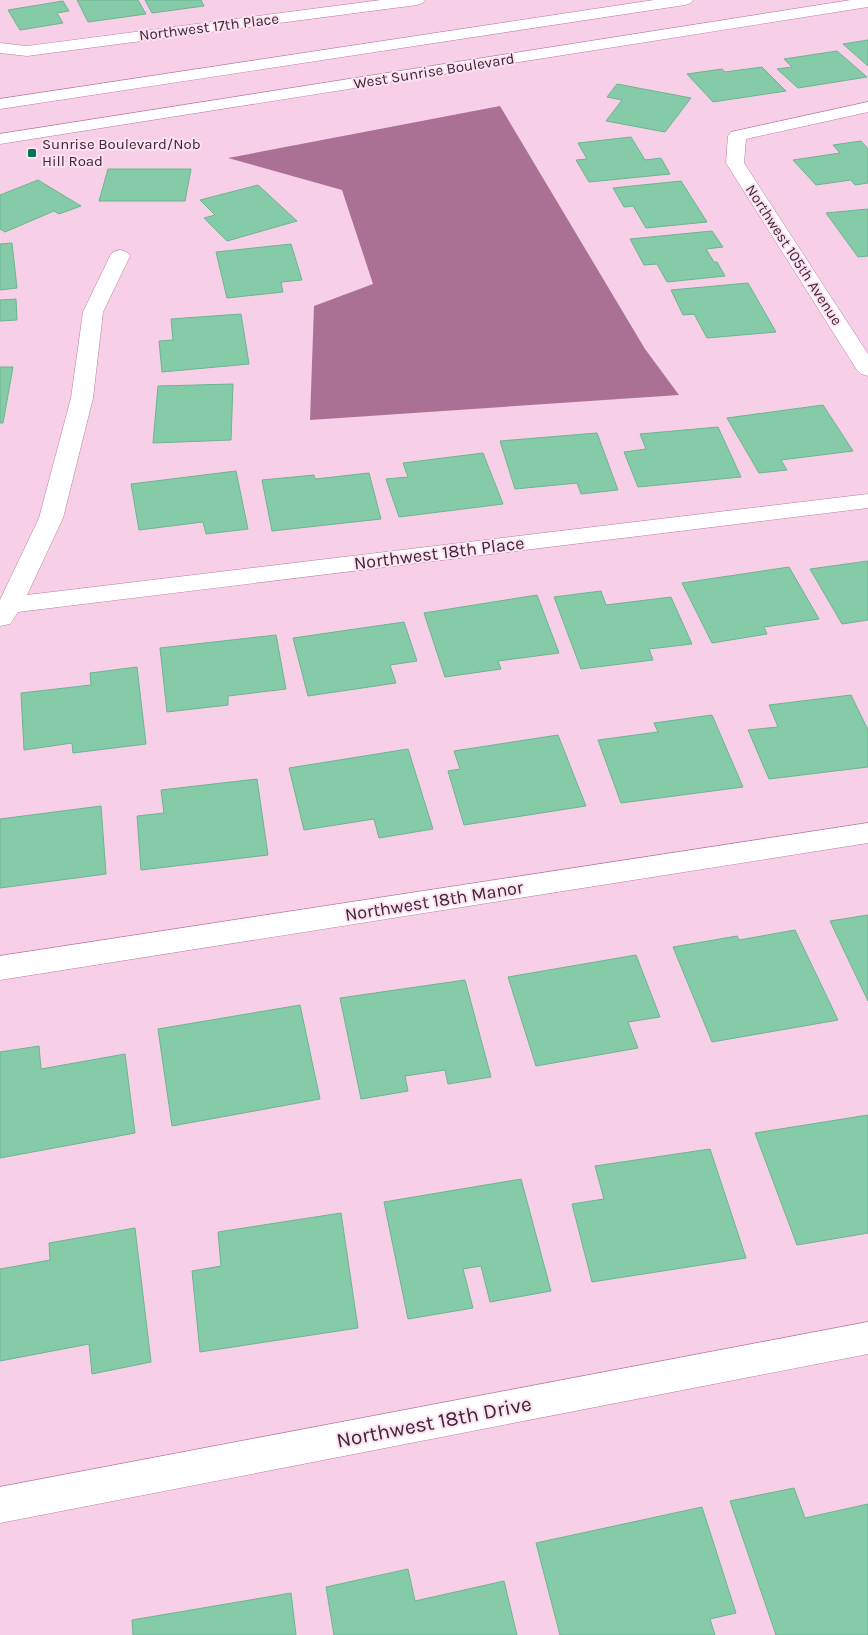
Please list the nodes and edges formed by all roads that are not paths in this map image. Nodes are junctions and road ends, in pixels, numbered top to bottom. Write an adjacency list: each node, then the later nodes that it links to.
1 (418, 0): 4 (main road, Northwest 17th Place)
2 (685, 0): 5 (main road, West Sunrise Boulevard)
3 (868, 2): 7 (main road, West Sunrise Boulevard)
4 (0, 48)
5 (0, 104)
6 (868, 107): 9 (main road, Northwest 105th Avenue)
7 (0, 139)
8 (120, 256): 11 (main road)
9 (868, 370)
10 (868, 500): 11 (main road, Northwest 18th Place)
11 (5, 612)
12 (868, 833): 13 (main road, Northwest 18th Manor)
13 (0, 968)
14 (868, 1338): 15 (main road, Northwest 18th Drive)
15 (0, 1505)

